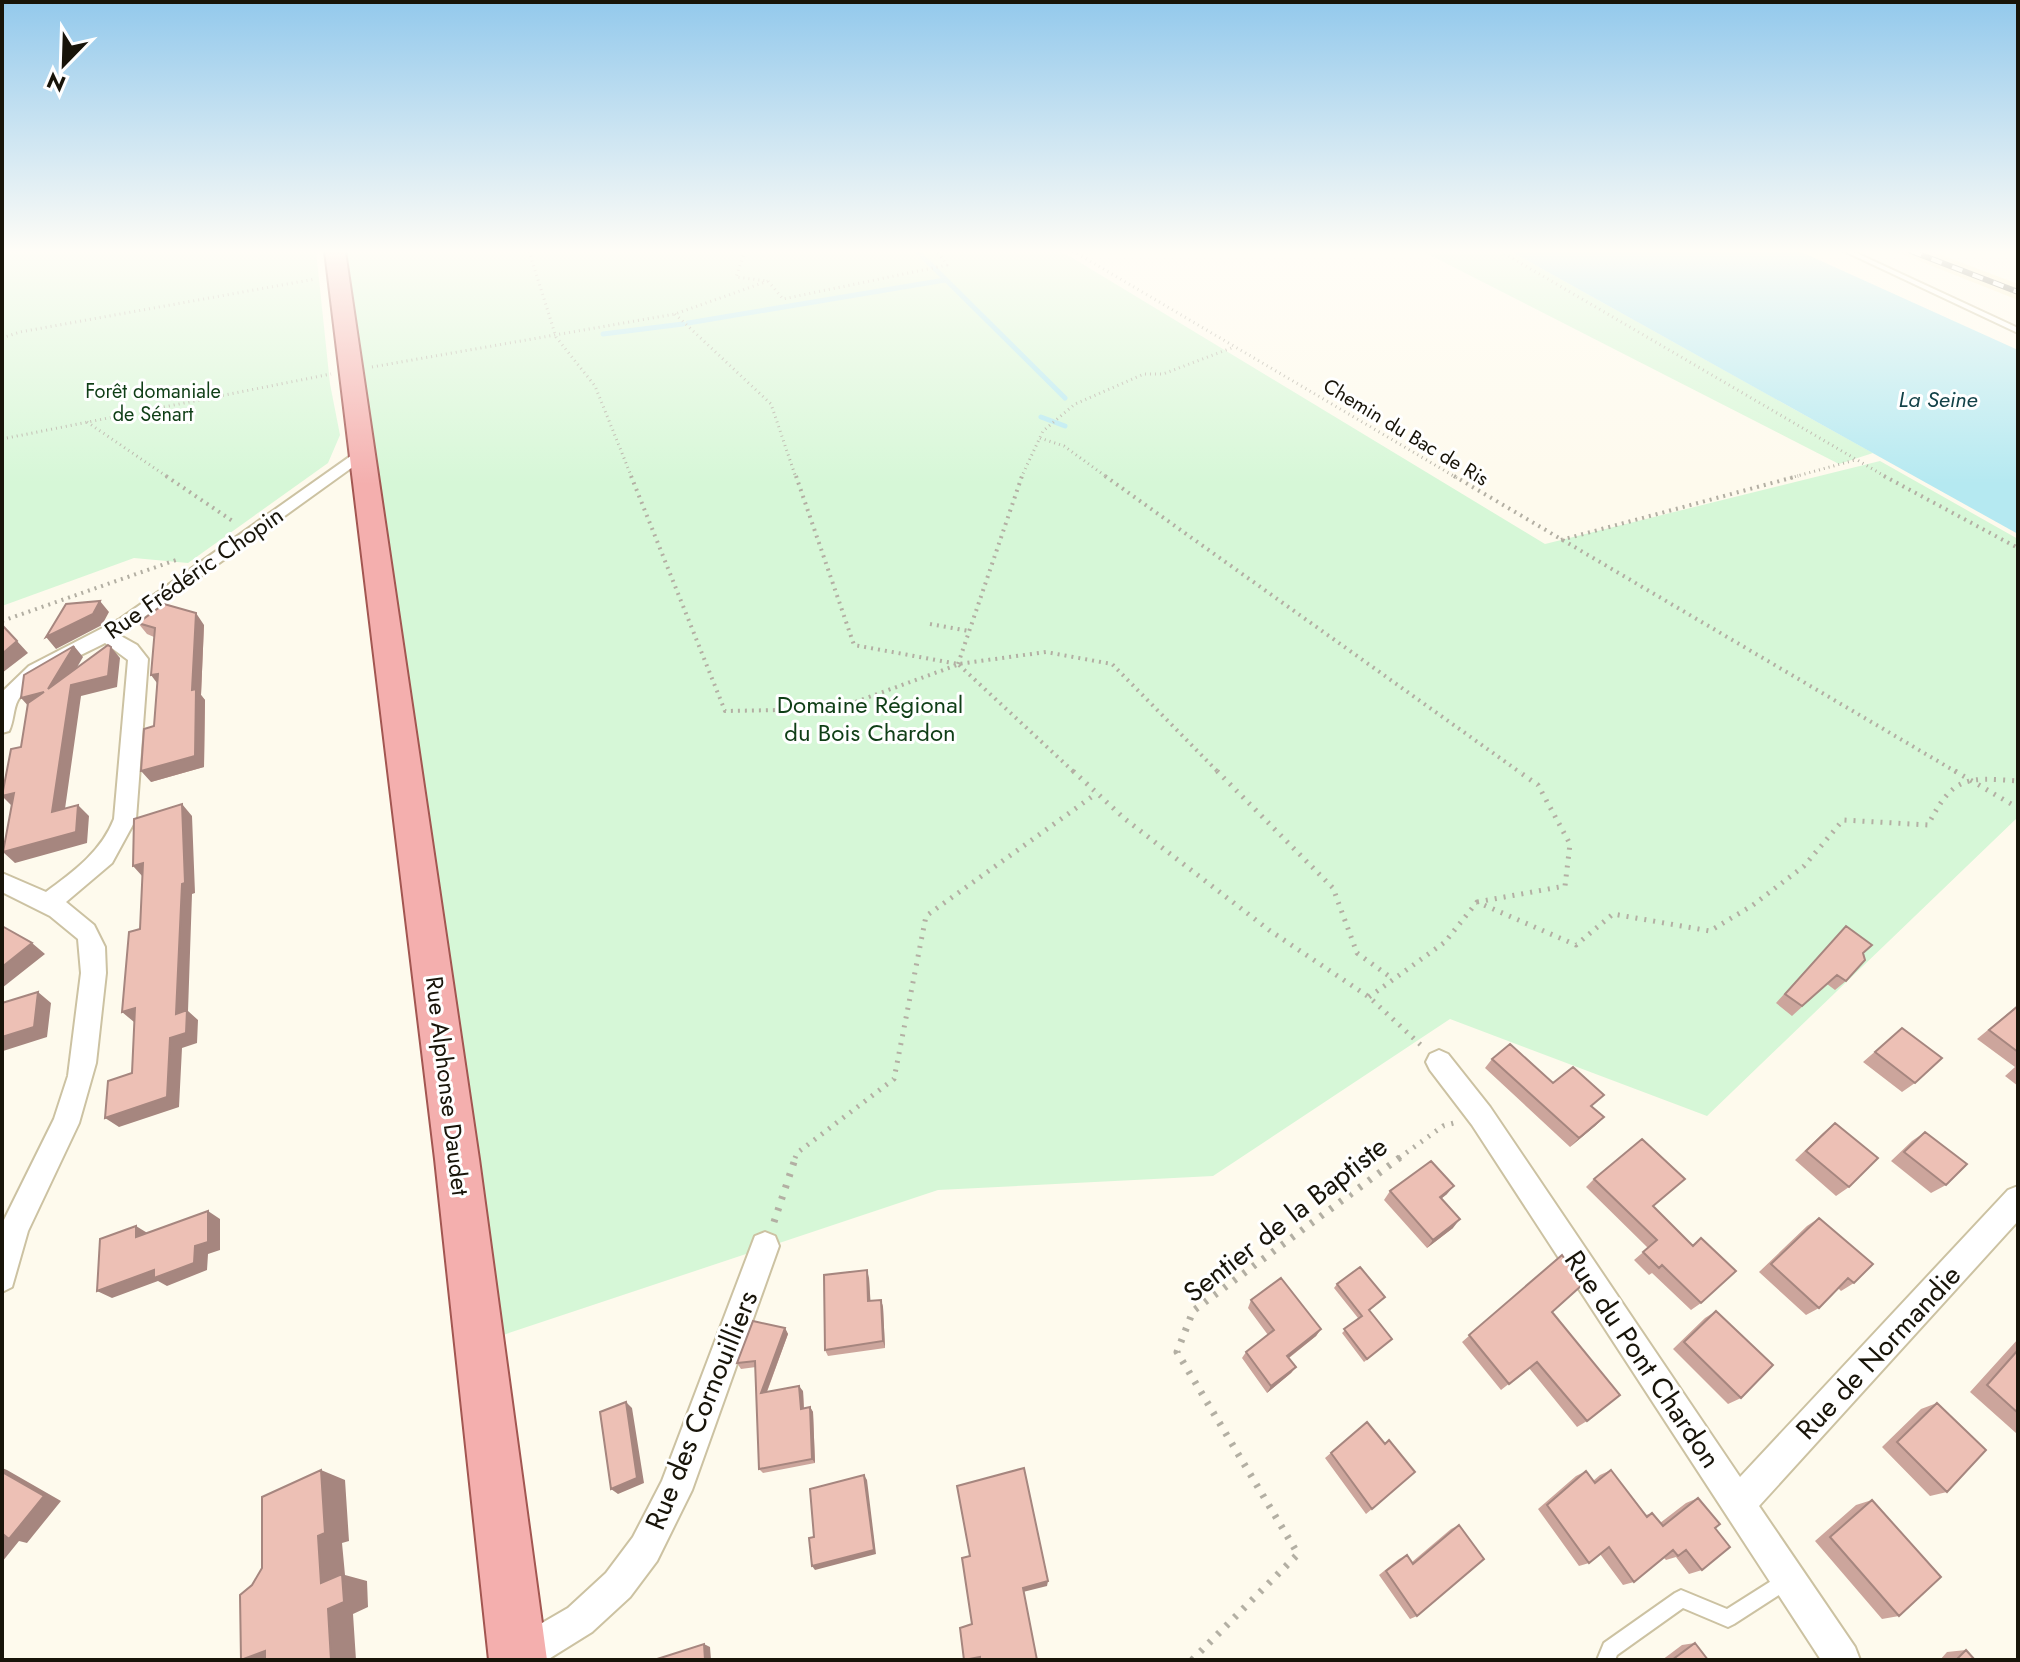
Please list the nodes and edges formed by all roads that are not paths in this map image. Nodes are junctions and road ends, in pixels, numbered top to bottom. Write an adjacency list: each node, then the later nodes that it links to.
1 (346, 329): 2 (main road, Rue Alphonse Daudet)
2 (362, 453): 3 (street, Rue Frédéric Chopin); 13 (main road, Rue Alphonse Daudet)
3 (107, 636): 4 (street, Rue Frédéric Chopin); 6 (street)
4 (2, 726)
5 (2, 882): 6 (street)
6 (48, 903): 10 (street)
7 (1439, 1062): 11 (street, Rue du Pont Chardon)
8 (2018, 1200): 11 (street, Rue de Normandie)
9 (765, 1246): 13 (street, Rue des Cornouilliers)
10 (2, 1277)
11 (1739, 1503): 12 (street, Rue du Pont Chardon)
12 (1787, 1580): 14 (lane); 15 (street, Rue du Pont Chardon)
13 (518, 1659)
14 (1606, 1660)
15 (1842, 1660)

